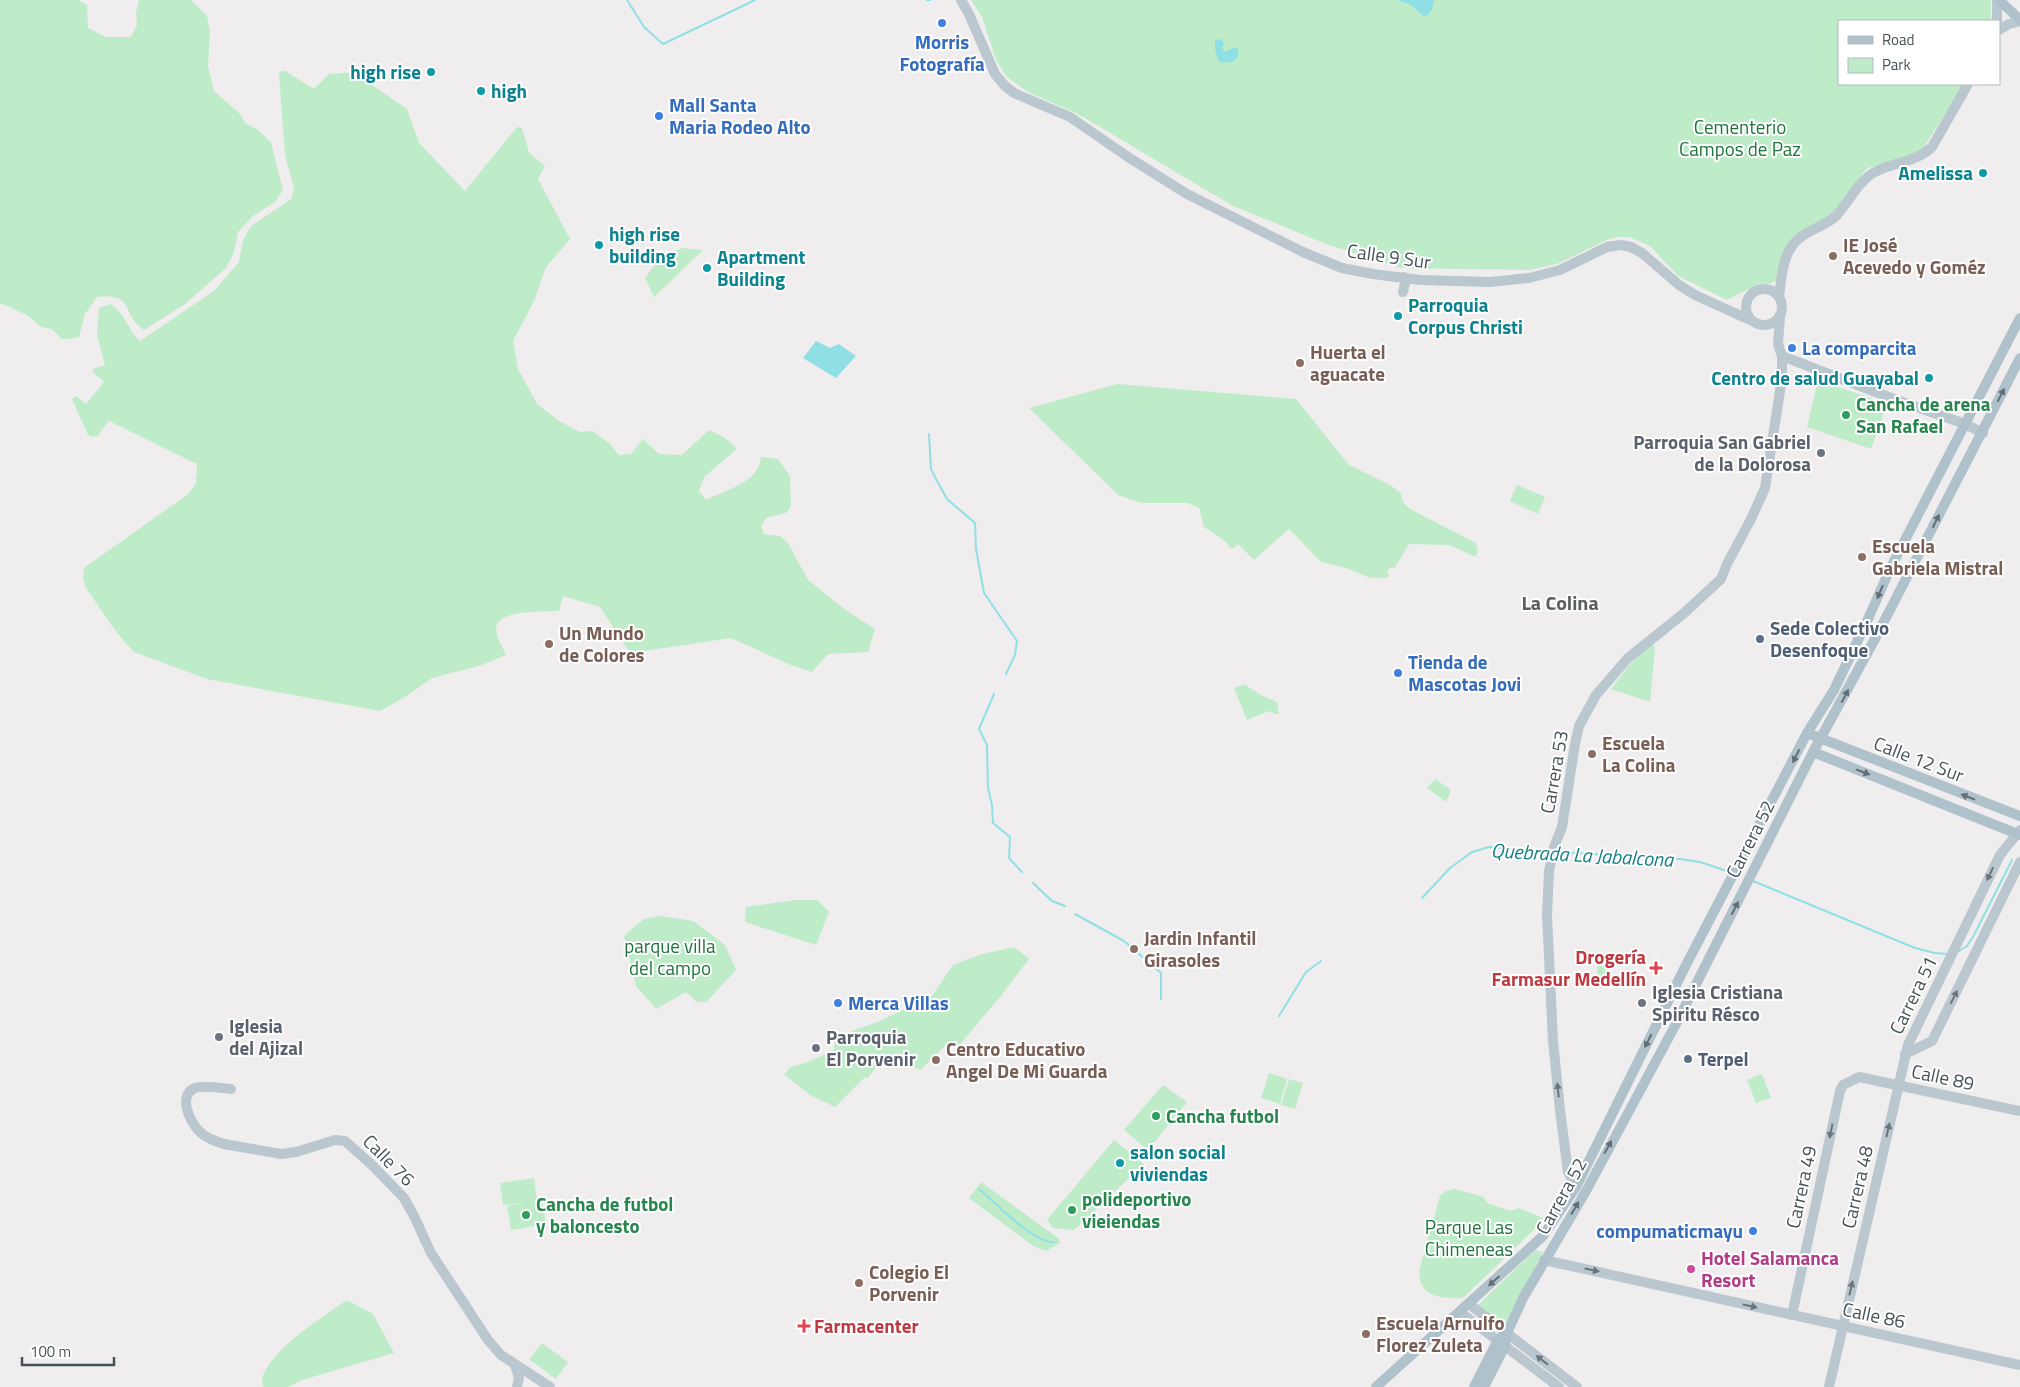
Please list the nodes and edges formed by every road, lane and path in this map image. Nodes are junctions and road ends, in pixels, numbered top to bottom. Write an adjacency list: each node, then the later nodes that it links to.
1 (961, 0): 7 (street, Calle 9 Sur)
2 (1998, 0): 3 (street); 4 (main road)
3 (1997, 20)
4 (2020, 21): 5 (street)
5 (2000, 29)
6 (1967, 85): 9 (street)
7 (1404, 278): 8 (street); 11 (street, Calle 9 Sur)
8 (1403, 292)
9 (1776, 294): 10 (street); 12 (street)
10 (1748, 301): 11 (street); 14 (street)
11 (1730, 311): 14 (street, Calle 9 Sur)
12 (1780, 316): 15 (street); 16 (street, Carrera 53)
13 (2020, 318): 19 (main road, Carrera 52)
14 (1750, 320): 15 (street)
15 (1763, 325): 16 (street)
16 (1779, 340): 17 (street, Carrera 53)
17 (1782, 356): 19 (street); 32 (street, Carrera 53, one-way to 17)
18 (2020, 358): 20 (main road, Carrera 52, one-way to 18)
19 (1965, 424): 20 (street); 21 (main road, Carrera 52, one-way to 21)
20 (1982, 433): 22 (main road, Carrera 52, one-way to 20)
21 (1807, 733): 22 (main road, Calle 12 Sur); 32 (main road, Carrera 52, one-way to 32)
22 (1821, 738): 23 (main road, Carrera 52); 24 (main road, Calle 12 Sur, one-way to 22)
23 (1813, 752): 25 (main road, Calle 12 Sur, one-way to 25); 33 (main road, Carrera 52, one-way to 23)
24 (2020, 816)
25 (2019, 833): 27 (street, Carrera 51, one-way to 27)
26 (2020, 865): 27 (street, Carrera 51, one-way to 26)
27 (1905, 1054): 29 (street, Carrera 48)
28 (1859, 1077): 29 (street, Calle 89); 36 (street, Carrera 49, one-way to 36)
29 (1895, 1087): 31 (street, Calle 89); 37 (street, Carrera 48, one-way to 29)
30 (230, 1089): 40 (street, Calle 76)
31 (2020, 1111)
32 (1576, 1187): 34 (main road, Carrera 52, one-way to 34)
33 (1544, 1260): 36 (street, Calle 86, one-way to 36); 38 (main road, Carrera 52)
34 (1469, 1304): 35 (main road, Carrera 52); 38 (street)
35 (1460, 1312): 39 (street); 44 (main road, Carrera 52)
36 (1792, 1315): 37 (street, Calle 86)
37 (1843, 1326): 41 (street, Calle 86); 49 (street, Carrera 48)
38 (1507, 1333): 39 (main road, Carrera 52); 48 (street, one-way to 38)
39 (1501, 1343): 45 (main road, Carrera 52); 46 (main road, Carrera 52); 47 (street)
40 (516, 1365): 42 (street); 43 (street, Calle 76)
41 (2020, 1365)
42 (517, 1387)
43 (550, 1387)
44 (1376, 1387)
45 (1474, 1387)
46 (1484, 1387)
47 (1559, 1387)
48 (1577, 1387)
49 (1829, 1387)

